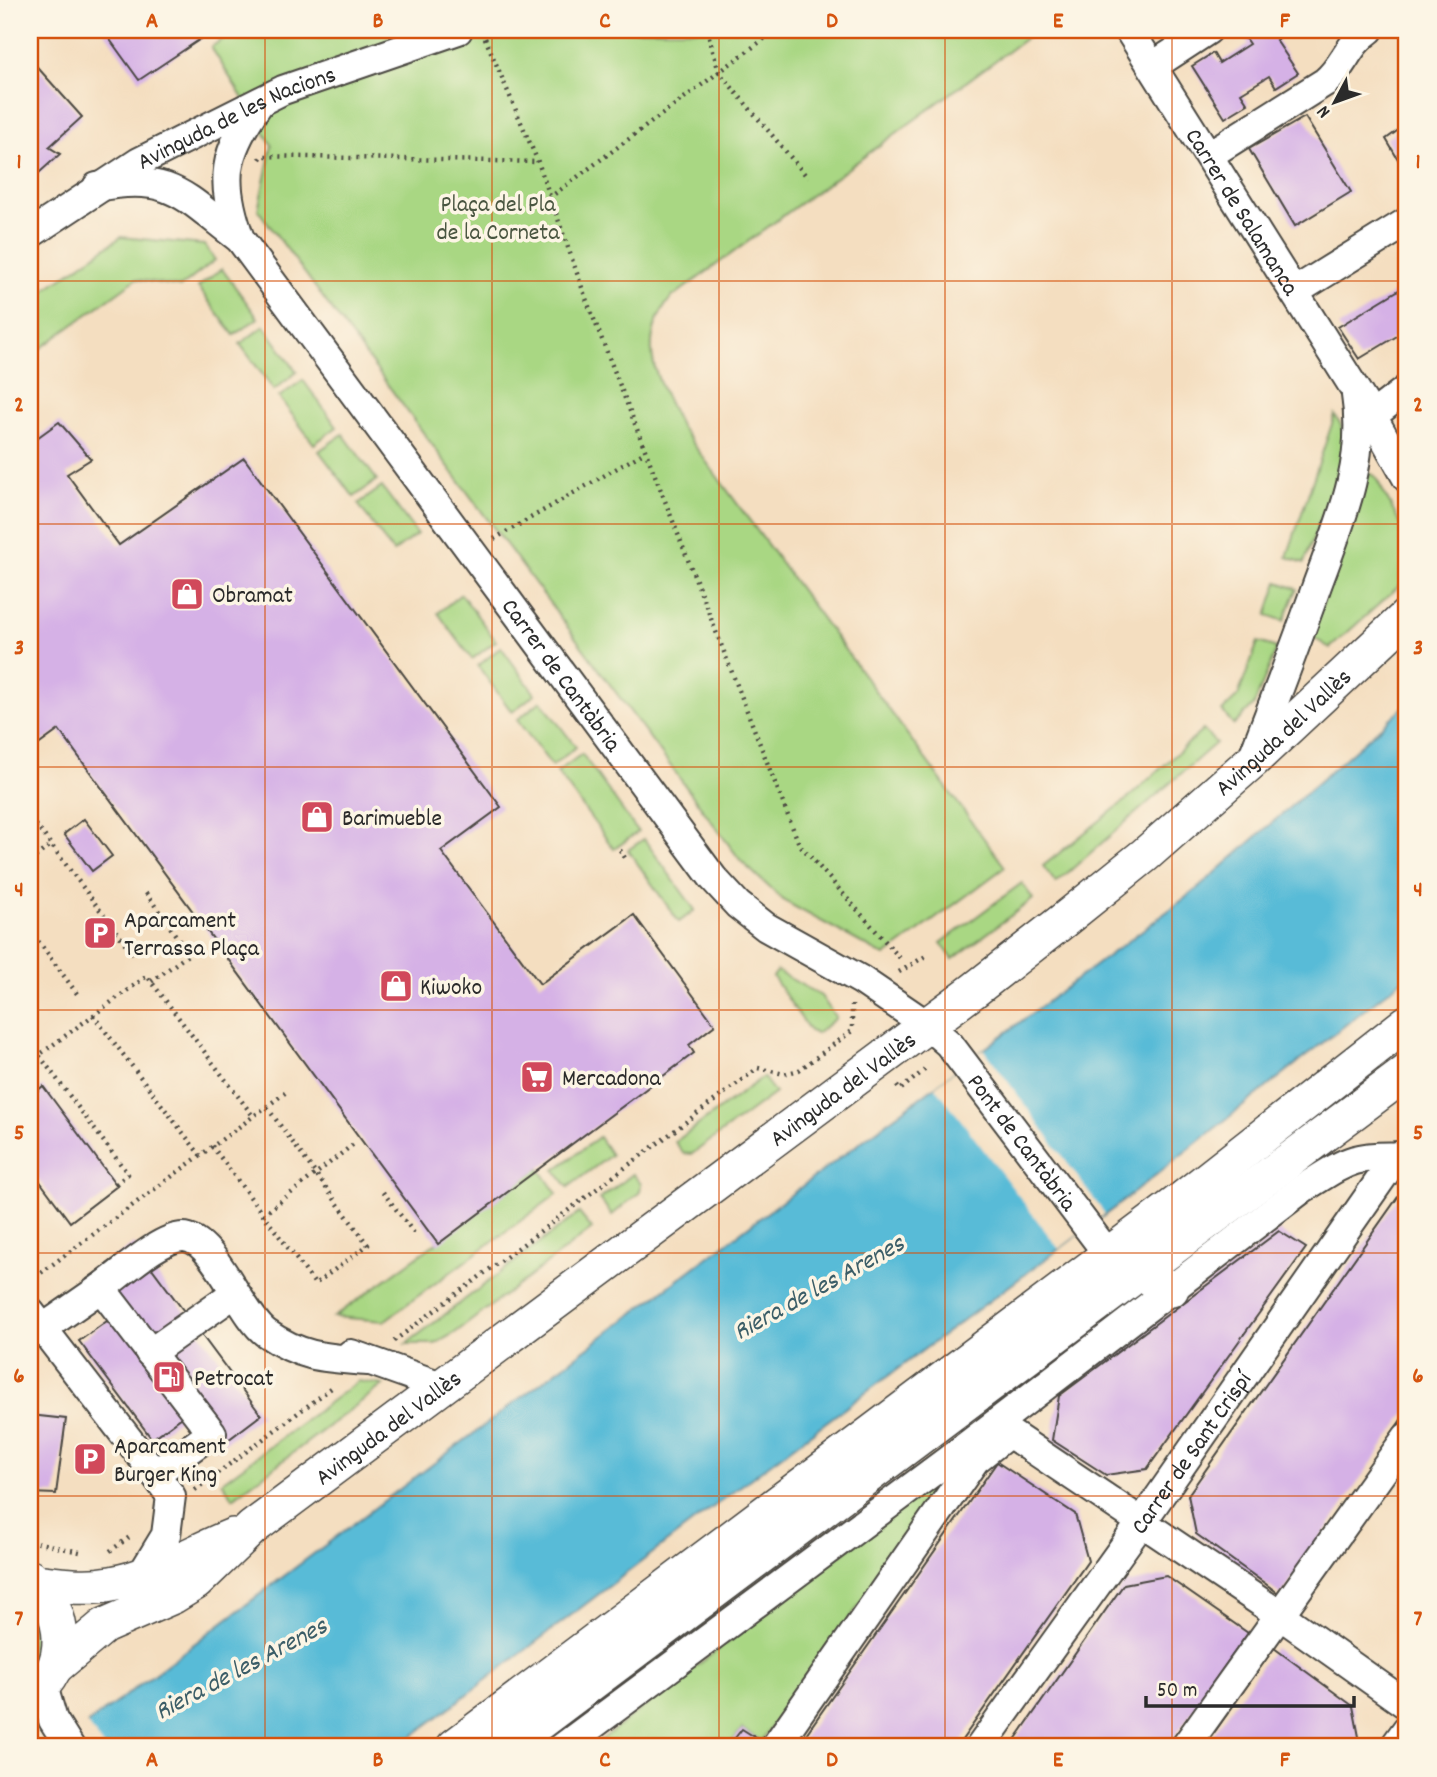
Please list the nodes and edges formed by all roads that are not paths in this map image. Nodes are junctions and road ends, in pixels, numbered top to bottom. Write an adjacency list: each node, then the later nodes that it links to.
1 (458, 30): 6 (street, Avinguda de les Nacions)
2 (1129, 30): 5 (street, Carrer de Salamanca)
3 (1208, 30): 5 (street)
4 (1369, 30): 7 (street)
5 (1153, 66): 7 (street, Carrer de Salamanca)
6 (262, 100): 8 (street, Avinguda de les Nacions); 11 (street, Carrer de Cantàbria)
7 (1209, 155): 12 (street, Carrer de Salamanca)
8 (97, 187): 10 (street, Avinguda de les Nacions); 11 (street, Carrer de Cantàbria)
9 (1407, 222): 12 (street)
10 (30, 234)
11 (240, 239): 20 (street, Carrer de Cantàbria)
12 (1294, 292): 14 (street, Carrer de Salamanca)
13 (1407, 389): 15 (street)
14 (1356, 392): 15 (street, Carrer de Salamanca); 18 (street, Carrer de Salamanca)
15 (1372, 416): 16 (street, Carrer de Salamanca)
16 (1407, 478)
17 (1407, 616): 18 (main road, Avinguda del Vallès)
18 (1252, 761): 20 (main road, Avinguda del Vallès)
19 (1407, 1023): 23 (main road)
20 (947, 1045): 23 (street, Pont de Cantàbria); 31 (main road, Avinguda del Vallès)
21 (1407, 1072): 24 (main road)
22 (1402, 1156): 24 (street); 34 (street, Carrer de Sant Crispí)
23 (1104, 1248): 24 (main road); 43 (main road)
24 (1155, 1282): 44 (main road); 45 (street)
25 (101, 1288): 26 (street); 27 (street); 29 (street)
26 (235, 1293): 29 (street); 30 (street)
27 (36, 1321): 33 (street)
28 (313, 1339): 30 (street)
29 (150, 1353): 33 (street)
30 (368, 1361): 31 (street)
31 (441, 1387): 35 (main road, Avinguda del Vallès)
32 (1407, 1437): 38 (street)
33 (155, 1474): 36 (street)
34 (1142, 1523): 38 (street); 46 (street); 47 (street, Carrer de Sant Crispí)
35 (252, 1528): 36 (main road, Avinguda del Vallès); 39 (main road, Avinguda del Vallès)
36 (141, 1577): 37 (main road, Avinguda del Vallès)
37 (32, 1580): 39 (main road)
38 (1280, 1615): 40 (street); 48 (street)
39 (43, 1684): 42 (street)
40 (1407, 1705)
41 (1407, 1729): 49 (street)
42 (65, 1740)
43 (454, 1747)
44 (506, 1747)
45 (563, 1747)
46 (775, 1747)
47 (980, 1747)
48 (1185, 1747)
49 (1394, 1747)

